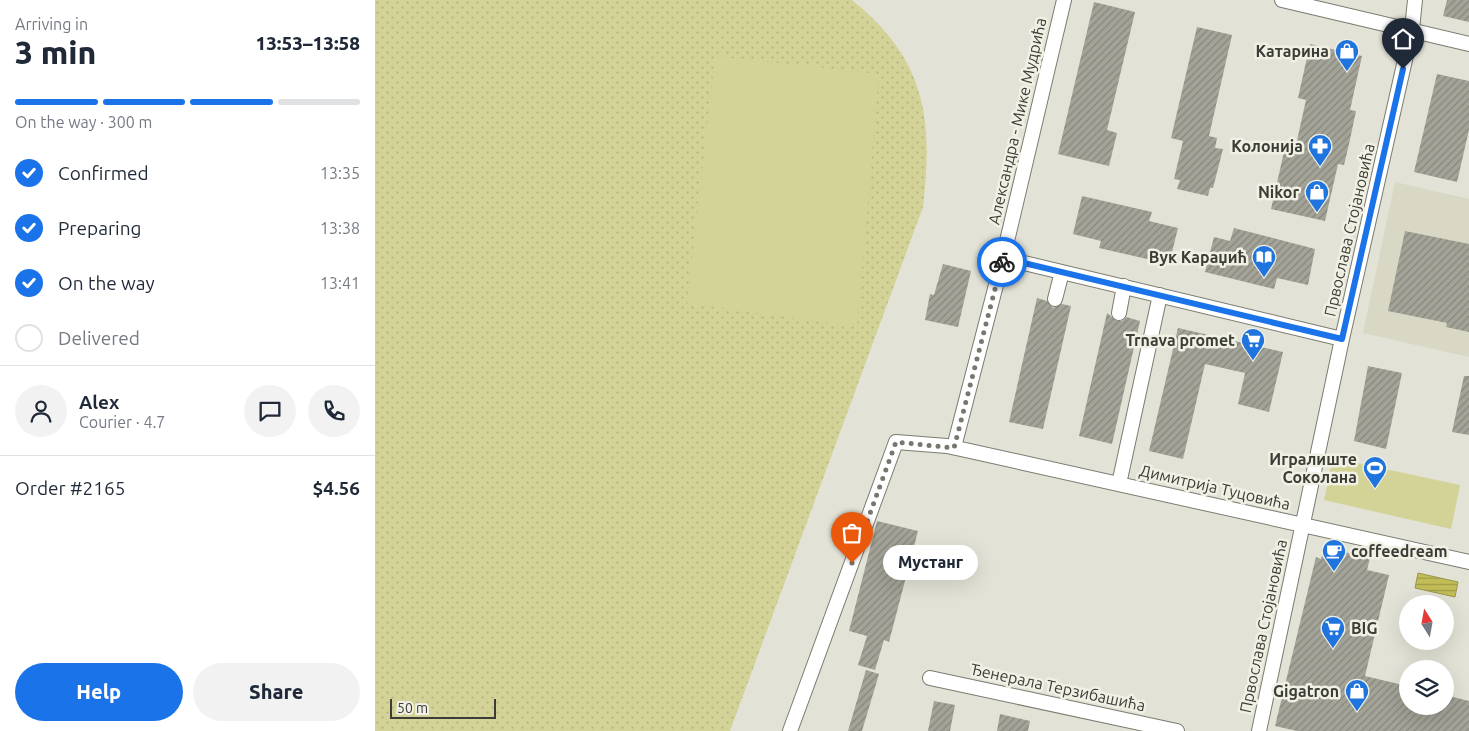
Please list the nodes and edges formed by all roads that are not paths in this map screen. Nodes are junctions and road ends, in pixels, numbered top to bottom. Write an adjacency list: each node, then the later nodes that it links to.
1 (1064, 0): 6 (street, Александра - Мике Мудрића)
2 (1282, 0): 4 (street)
3 (1415, 0): 4 (street, Првослава Стојановића)
4 (1413, 29): 5 (street); 12 (street, Првослава Стојановића)
5 (1469, 44)
6 (1003, 258): 7 (street); 13 (street, Александра - Мике Мудрића)
7 (1062, 272): 8 (street); 10 (street)
8 (1124, 286): 9 (street); 11 (street)
9 (1160, 295): 12 (street); 14 (street)
10 (1055, 299)
11 (1119, 313)
12 (1342, 339): 15 (street, Првослава Стојановића)
13 (954, 448): 14 (street, Димитрија Туцовића); 18 (street)
14 (1119, 484): 15 (street, Димитрија Туцовића)
15 (1303, 525): 16 (street, Димитрија Туцовића); 20 (street, Првослава Стојановића)
16 (1469, 562)
17 (931, 678): 19 (street, Ђенерала Терзибашића)
18 (790, 731)
19 (1177, 731)
20 (1259, 731)

